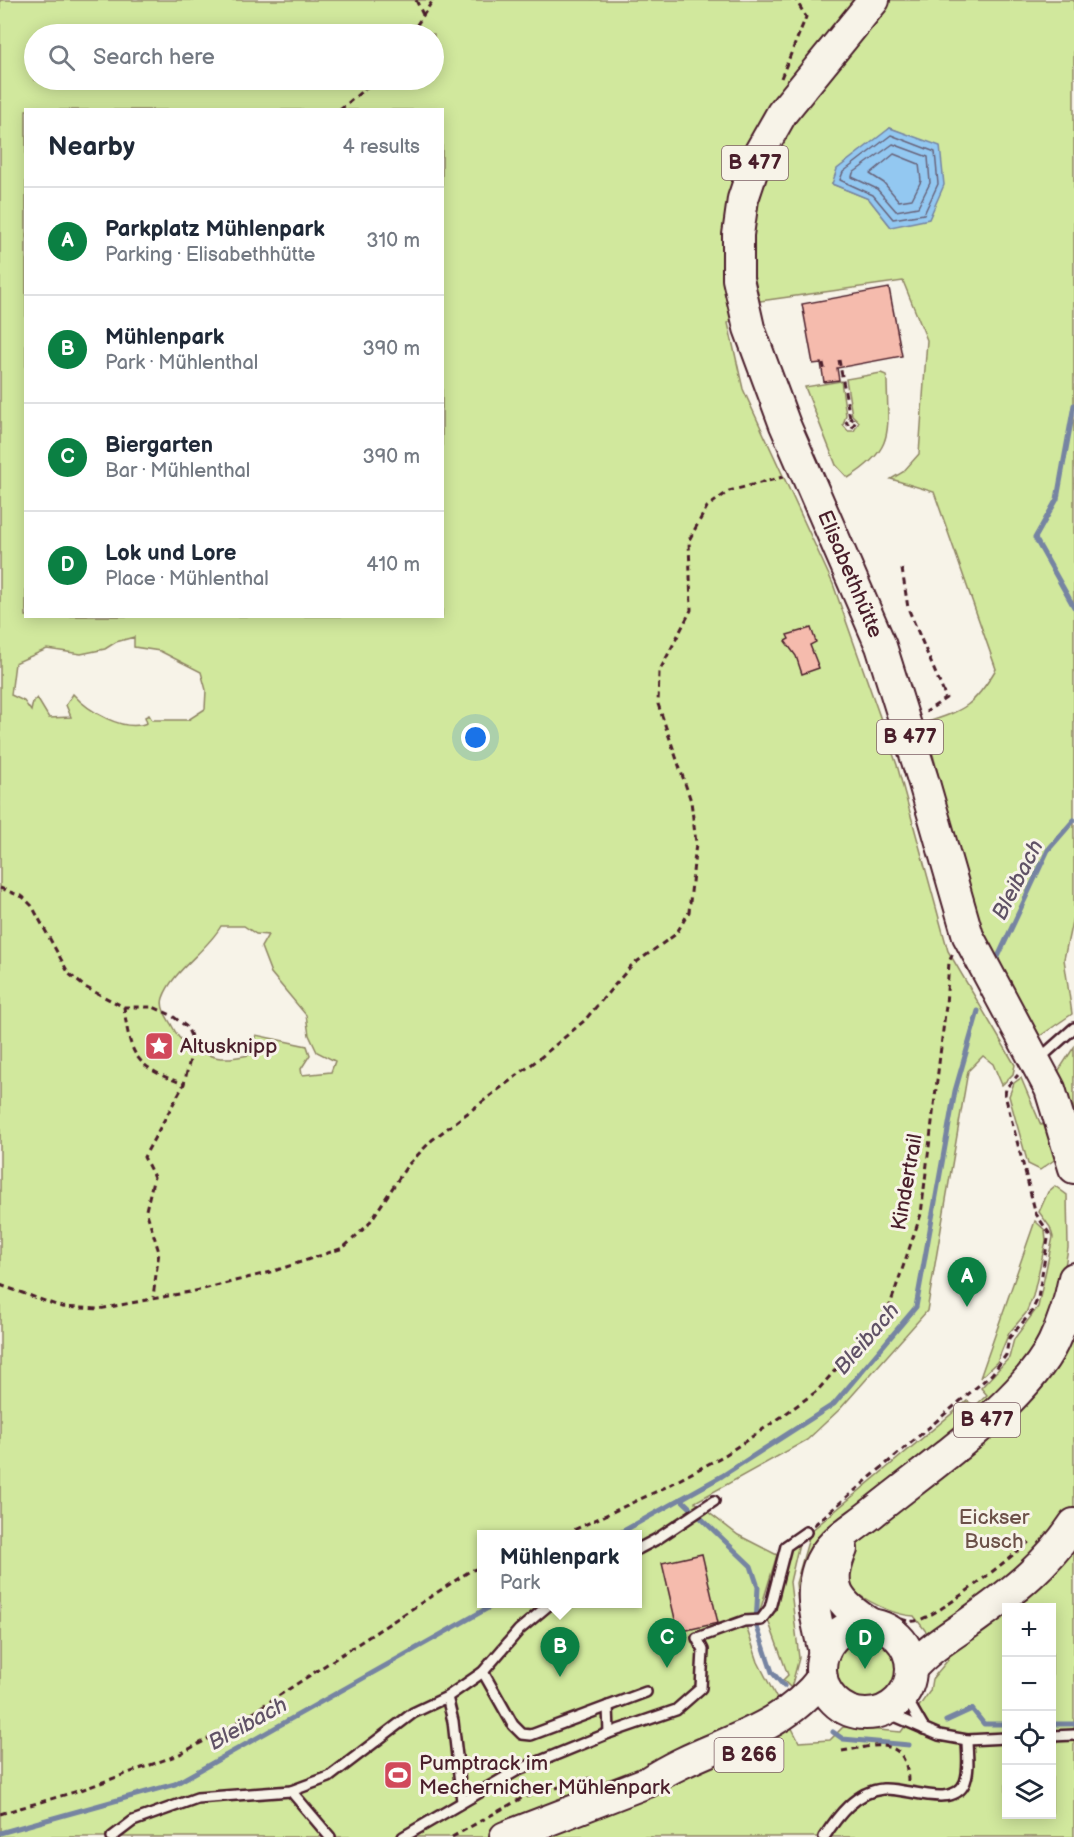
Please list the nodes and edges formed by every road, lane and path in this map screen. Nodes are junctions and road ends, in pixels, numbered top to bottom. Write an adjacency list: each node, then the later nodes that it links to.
1 (416, 0): 5 (path)
2 (433, 0): 5 (path)
3 (796, 0): 7 (path)
4 (874, 0): 16 (main road, Elisabethhütte / B 477)
5 (424, 17): 6 (path)
6 (419, 24)
7 (784, 85)
8 (363, 90): 9 (path)
9 (342, 108)
10 (839, 360): 13 (path)
11 (823, 363): 12 (path)
12 (825, 372)
13 (850, 418)
14 (789, 476): 26 (path)
15 (902, 568): 16 (path)
16 (905, 721): 21 (main road, Elisabethhütte / B 477)
17 (0, 888): 19 (path)
18 (955, 948): 30 (path, Kindertrail)
19 (124, 1007): 22 (path); 22 (path)
20 (1074, 1028): 21 (lane)
21 (1028, 1067): 23 (main road, Elisabethhütte / B 477); 31 (path)
22 (184, 1084): 26 (path)
23 (1074, 1168)
24 (1074, 1278): 29 (main road, B 477)
25 (0, 1285): 26 (path)
26 (153, 1298)
27 (714, 1501): 33 (lane)
28 (1074, 1522): 36 (main road); 39 (main road)
29 (854, 1528): 36 (main road, B 477); 37 (main road, B 477)
30 (574, 1530)
31 (806, 1532): 45 (lane)
32 (1033, 1538): 36 (path)
33 (642, 1547)
34 (477, 1569): 56 (path)
35 (545, 1608): 38 (lane)
36 (893, 1625): 37 (main road); 39 (main road)
37 (823, 1665): 43 (main road); 53 (main road, B 266)
38 (483, 1671): 41 (lane); 42 (lane)
39 (899, 1691): 43 (main road); 44 (lane); 44 (lane)
40 (646, 1692): 42 (lane)
41 (447, 1697): 54 (lane); 55 (lane)
42 (608, 1706): 45 (lane)
43 (844, 1708): 53 (main road, B 266)
44 (924, 1729): 49 (lane)
45 (609, 1733): 55 (lane)
46 (1074, 1735): 47 (lane)
47 (1056, 1736)
48 (1002, 1738): 49 (lane)
49 (967, 1740): 62 (lane)
50 (842, 1751): 51 (path)
51 (908, 1765)
52 (598, 1776): 60 (path)
53 (648, 1782): 61 (main road, B 266)
54 (291, 1791): 57 (lane); 58 (lane)
55 (462, 1802): 59 (lane)
56 (0, 1814)
57 (112, 1837)
58 (330, 1837)
59 (403, 1837)
60 (452, 1837)
61 (505, 1837)
62 (824, 1837)

